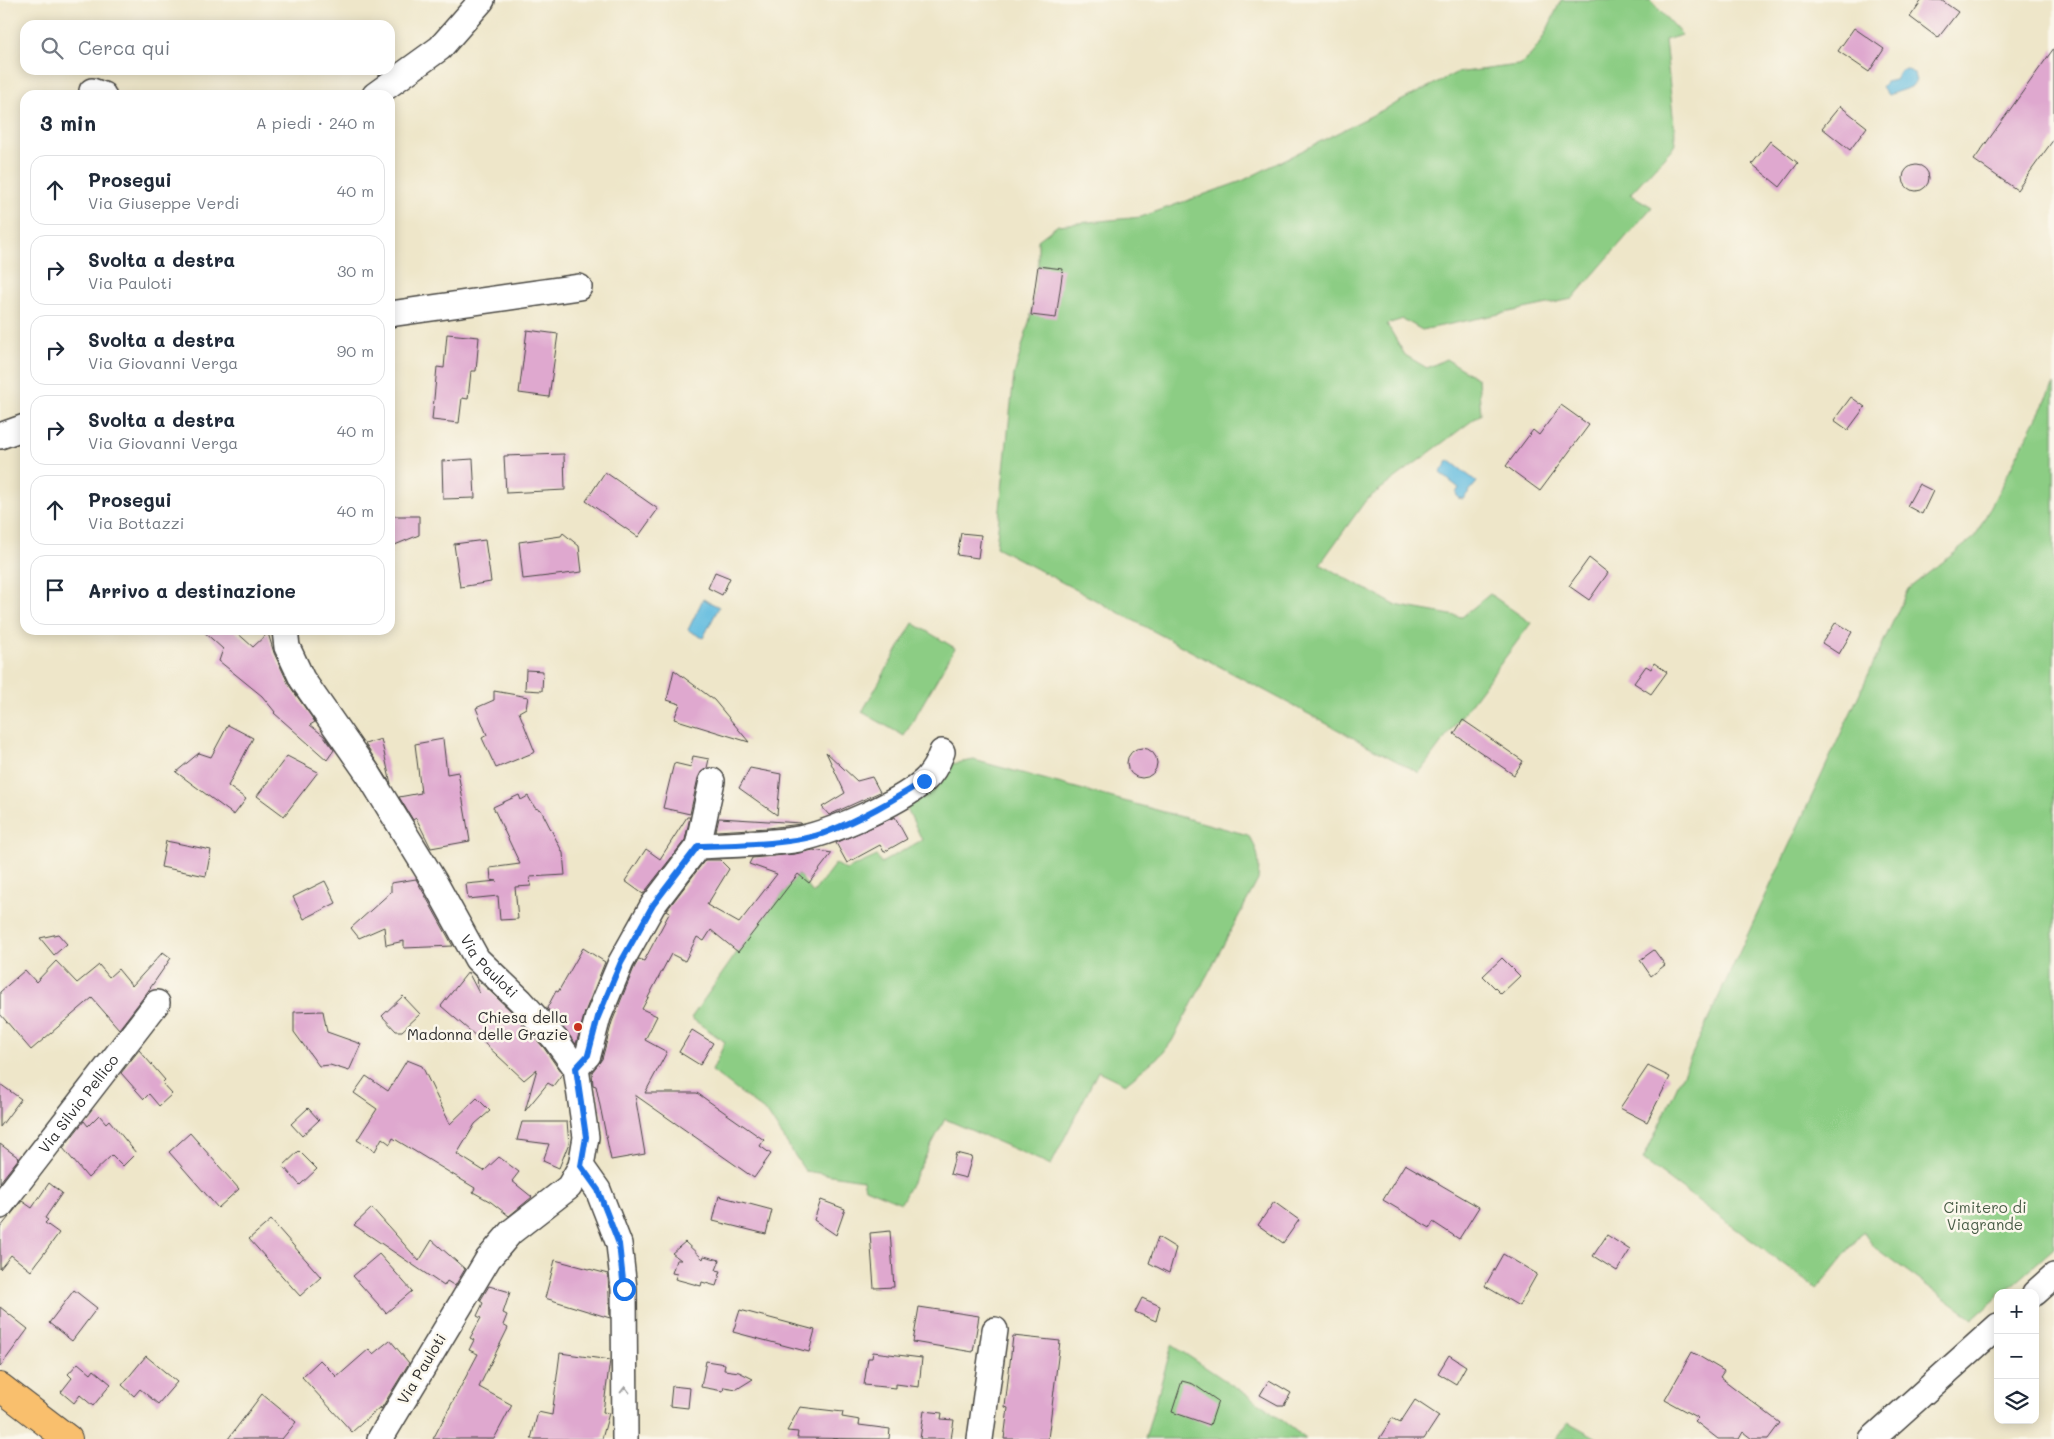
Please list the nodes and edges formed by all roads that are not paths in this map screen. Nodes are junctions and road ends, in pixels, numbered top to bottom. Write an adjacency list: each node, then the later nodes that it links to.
1 (482, 0): 2 (street)
2 (382, 90)
3 (579, 287): 4 (street)
4 (395, 313)
5 (20, 429): 6 (street)
6 (0, 436)
7 (286, 635): 12 (street, Via Pauloti)
8 (942, 752): 10 (street)
9 (712, 781): 10 (street)
10 (698, 846): 12 (street)
11 (156, 1003): 14 (street, Via Silvio Pellico)
12 (576, 1068): 13 (street, Via Pauloti)
13 (581, 1166): 21 (street, Via Pauloti); 22 (street, one-way to 13)
14 (0, 1206)
15 (2054, 1276): 16 (street)
16 (2039, 1289)
17 (995, 1330): 23 (street)
18 (1994, 1330): 24 (street)
19 (0, 1387): 20 (main road)
20 (68, 1439)
21 (380, 1439)
22 (625, 1439)
23 (980, 1439)
24 (1872, 1439)

